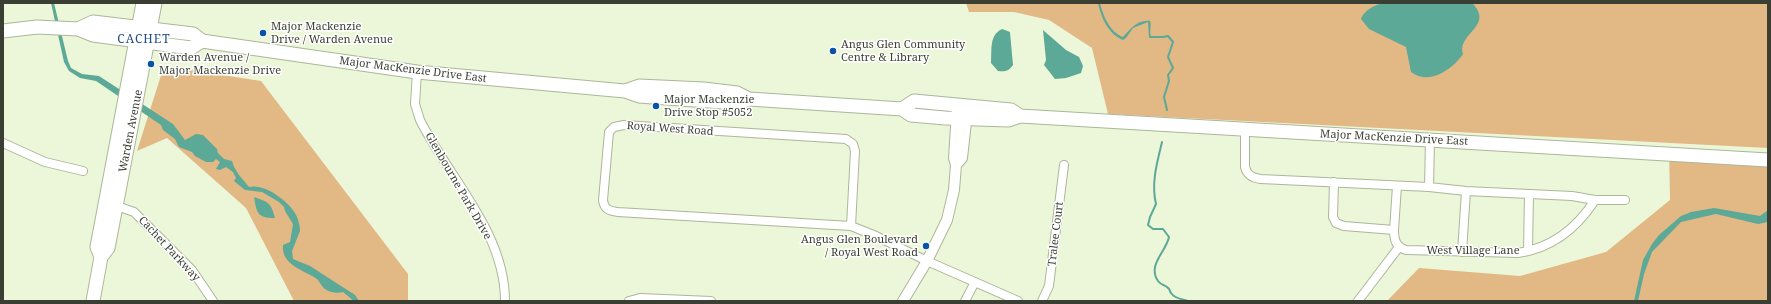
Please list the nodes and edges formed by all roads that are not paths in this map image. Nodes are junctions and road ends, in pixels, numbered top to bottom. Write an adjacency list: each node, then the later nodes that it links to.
1 (143, 3): 4 (main road, Warden Avenue)
2 (155, 3): 4 (main road, Warden Avenue)
3 (3, 31): 4 (main road, Major MacKenzie Drive East)
4 (143, 35): 5 (main road, Major MacKenzie Drive East); 20 (main road, Warden Avenue); 26 (main road, Warden Avenue)
5 (417, 72): 6 (main road, Major MacKenzie Drive East); 32 (street, Glenbourne Park Drive)
6 (962, 112): 7 (main road, Major MacKenzie Drive East); 27 (street)
7 (1245, 129): 8 (main road, Major MacKenzie Drive East); 13 (street)
8 (1430, 140): 10 (main road, Major MacKenzie Drive East); 15 (street)
9 (3, 143): 12 (street)
10 (1768, 160)
11 (1064, 165): 37 (street, Tralee Court)
12 (83, 171)
13 (1334, 182): 14 (street); 22 (street)
14 (1397, 186): 15 (street); 22 (street)
15 (1429, 187): 16 (street)
16 (1466, 191): 17 (street); 25 (street)
17 (1530, 194): 18 (street); 24 (street)
18 (1595, 200): 19 (street); 24 (street, West Village Lane)
19 (1625, 200)
20 (117, 206): 26 (main road, Warden Avenue); 31 (street, Cachet Parkway)
21 (851, 226): 21 (street, Royal West Road); 27 (street, Royal West Road)
22 (1394, 230): 23 (street)
23 (1399, 247): 25 (street, West Village Lane); 38 (street)
24 (1528, 251): 25 (street, West Village Lane)
25 (1462, 252)
26 (101, 257): 30 (main road, Warden Avenue)
27 (927, 261): 28 (street, Royal West Road); 29 (street)
28 (975, 282): 35 (street); 36 (street, Royal West Road)
29 (902, 300)
30 (93, 301)
31 (213, 301)
32 (505, 301)
33 (629, 301): 34 (street)
34 (711, 301)
35 (965, 301)
36 (1018, 301)
37 (1042, 301)
38 (1358, 301)

